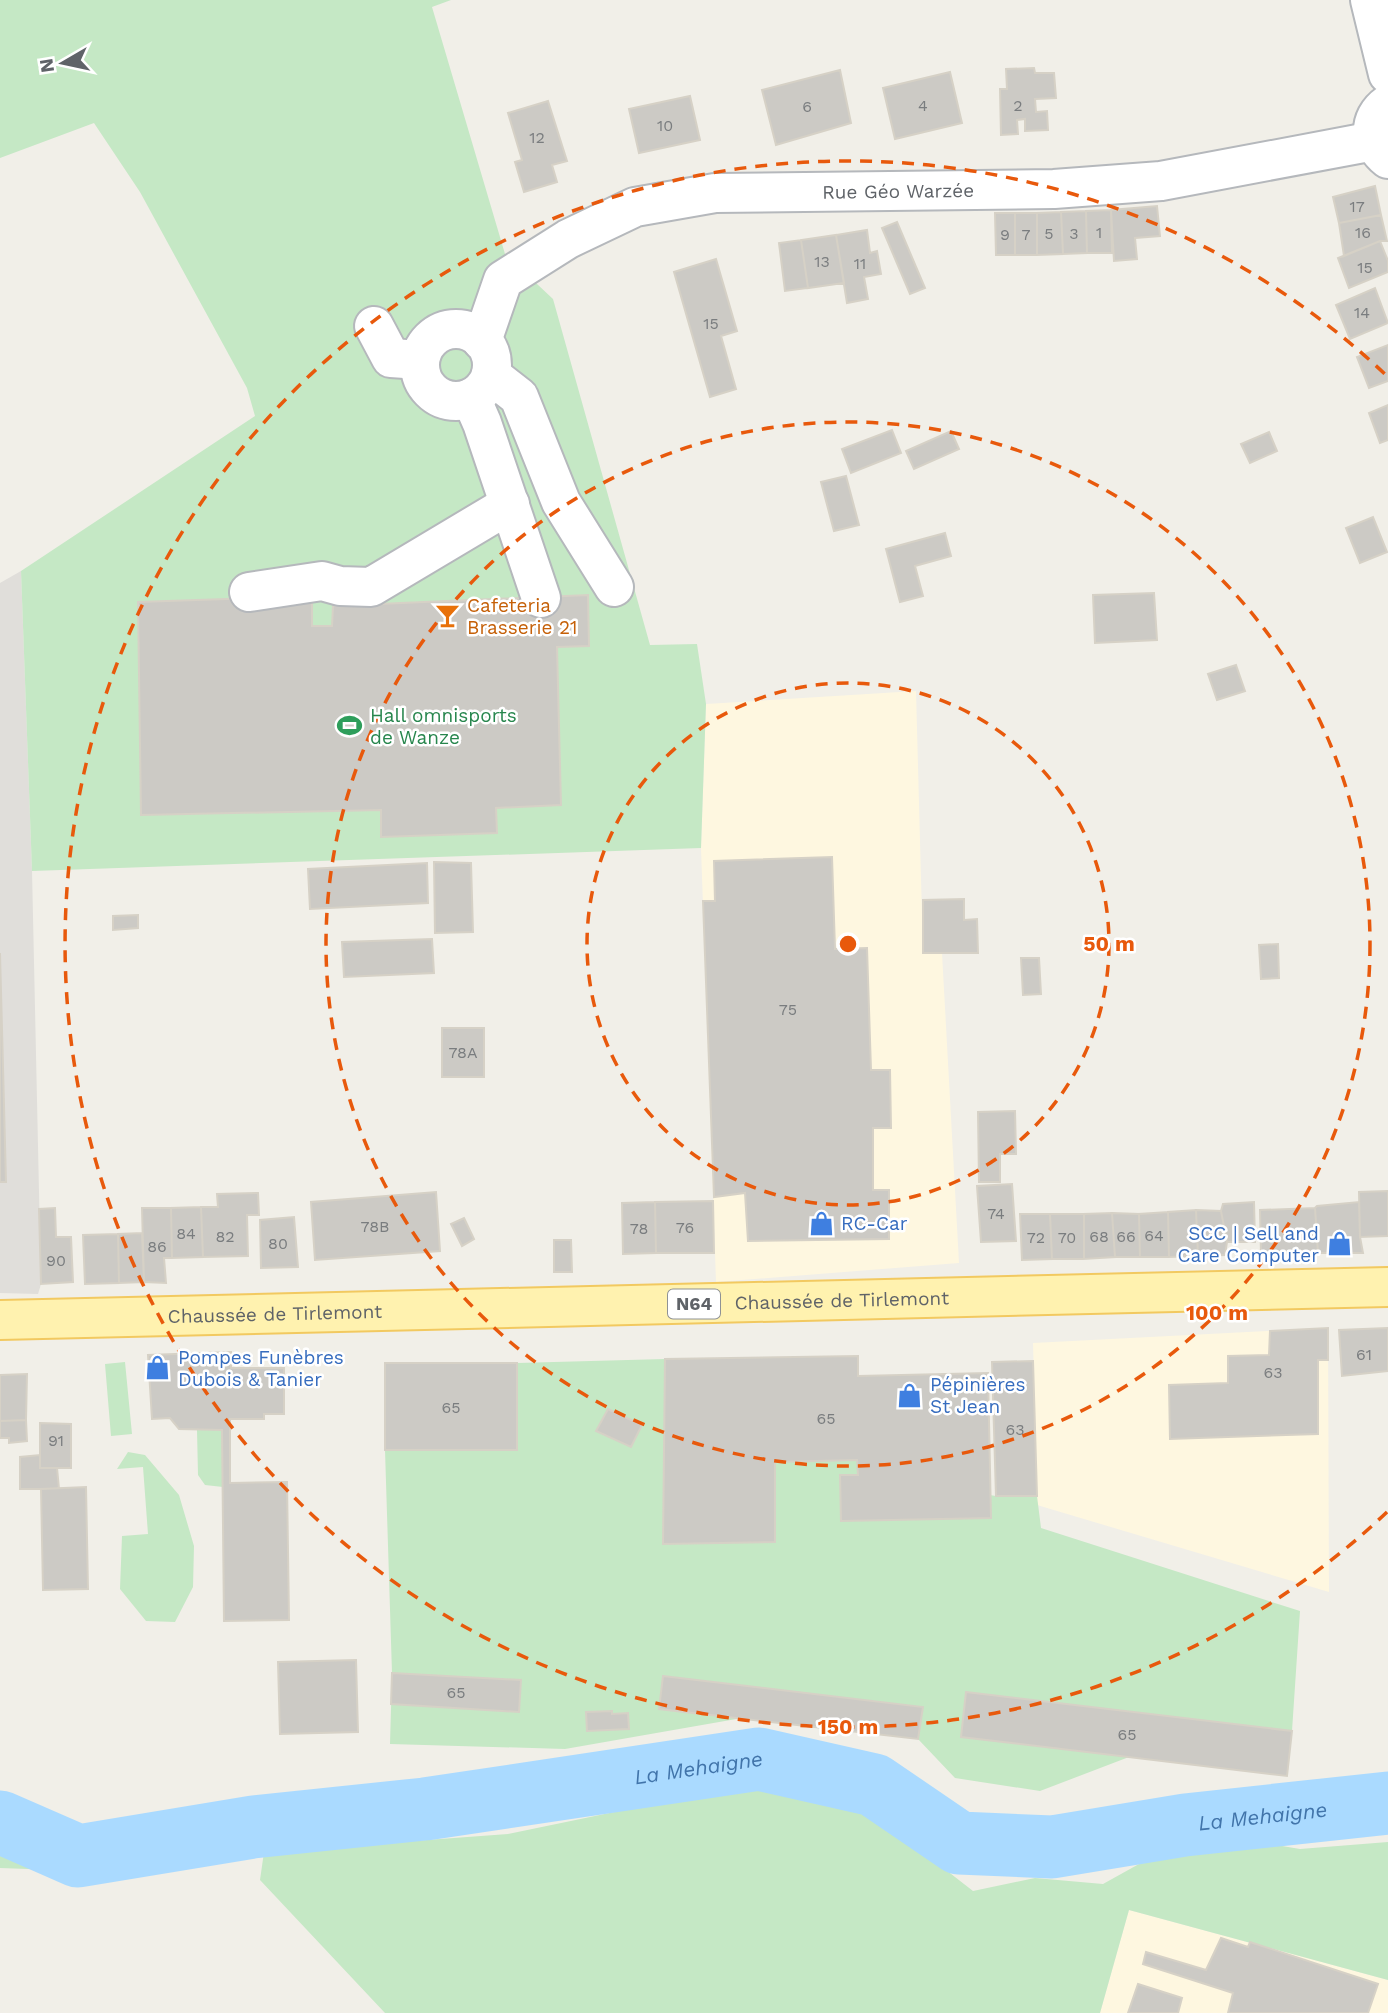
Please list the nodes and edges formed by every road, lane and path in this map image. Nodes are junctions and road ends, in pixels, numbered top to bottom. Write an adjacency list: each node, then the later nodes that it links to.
1 (1370, 0): 2 (street)
2 (1388, 74)
3 (1388, 104): 4 (street)
4 (1381, 150): 7 (street, Rue Géo Warzée)
5 (373, 326): 6 (street)
6 (420, 360): 7 (street); 7 (street)
7 (481, 371): 8 (street); 9 (street)
8 (510, 504): 10 (street); 11 (street)
9 (614, 587)
10 (249, 592)
11 (541, 598)
12 (1388, 1287): 13 (main road, Chaussée de Tirlemont / N64)
13 (0, 1320)

